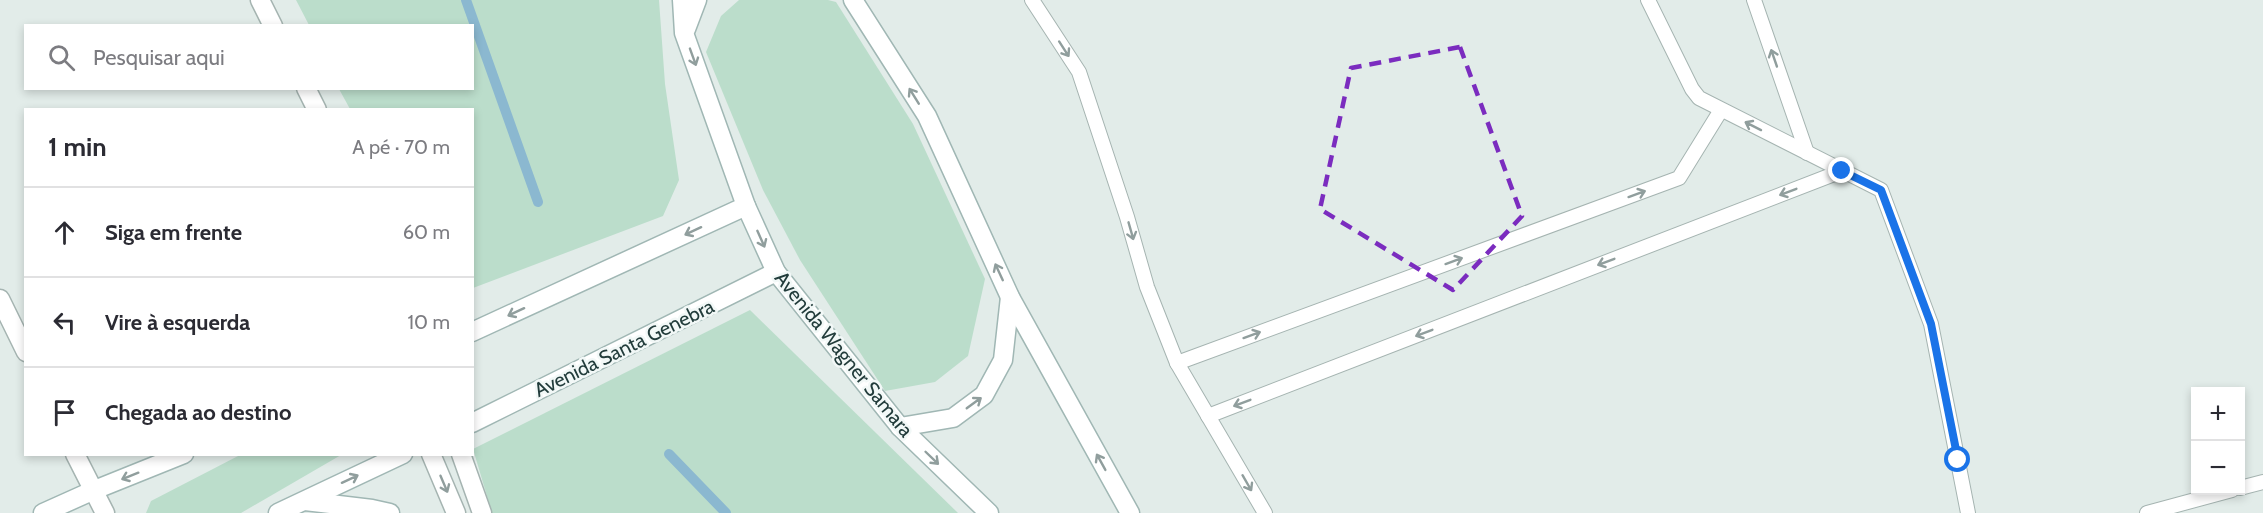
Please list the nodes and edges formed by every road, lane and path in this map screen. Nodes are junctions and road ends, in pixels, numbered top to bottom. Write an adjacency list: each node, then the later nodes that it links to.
1 (260, 0): 8 (main road)
2 (682, 0): 9 (main road, Avenida Wagner Samara)
3 (697, 0): 9 (main road)
4 (853, 0): 17 (main road, one-way to 4)
5 (1032, 0): 21 (lane, one-way to 21)
6 (1648, 0): 12 (lane)
7 (1754, 0): 13 (lane, one-way to 7)
8 (272, 24)
9 (684, 33): 15 (main road, Avenida Wagner Samara, one-way to 15)
10 (307, 90): 11 (main road)
11 (316, 108)
12 (1721, 110): 13 (lane, one-way to 12); 21 (lane, one-way to 12)
13 (1807, 153): 14 (lane)
14 (1842, 171): 22 (lane, one-way to 22); 44 (lane)
15 (746, 206): 16 (main road, Avenida Wagner Samara, one-way to 16); 19 (main road, one-way to 19)
16 (776, 273): 23 (main road, Avenida Santa Genebra); 24 (main road, Avenida Wagner Samara)
17 (1010, 297): 24 (main road, one-way to 17); 42 (main road, one-way to 17)
18 (0, 299): 20 (main road)
19 (474, 331)
20 (24, 348)
21 (1177, 363): 22 (lane)
22 (1208, 416): 43 (lane, one-way to 43)
23 (474, 422)
24 (900, 427): 41 (main road, Avenida Wagner Samara, one-way to 41)
25 (76, 456): 32 (main road)
26 (179, 456): 32 (main road, one-way to 32)
27 (399, 456): 34 (main road, one-way to 27)
28 (432, 456): 39 (main road, one-way to 39)
29 (462, 456): 40 (main road)
30 (2263, 482): 31 (lane)
31 (2245, 487)
32 (92, 491): 35 (main road); 36 (main road)
33 (2214, 495): 45 (lane)
34 (305, 501): 37 (main road); 38 (main road)
35 (44, 513)
36 (105, 513)
37 (278, 513)
38 (390, 513)
39 (456, 513)
40 (483, 513)
41 (989, 513)
42 (1130, 513)
43 (1265, 513)
44 (1968, 513)
45 (2147, 513)

